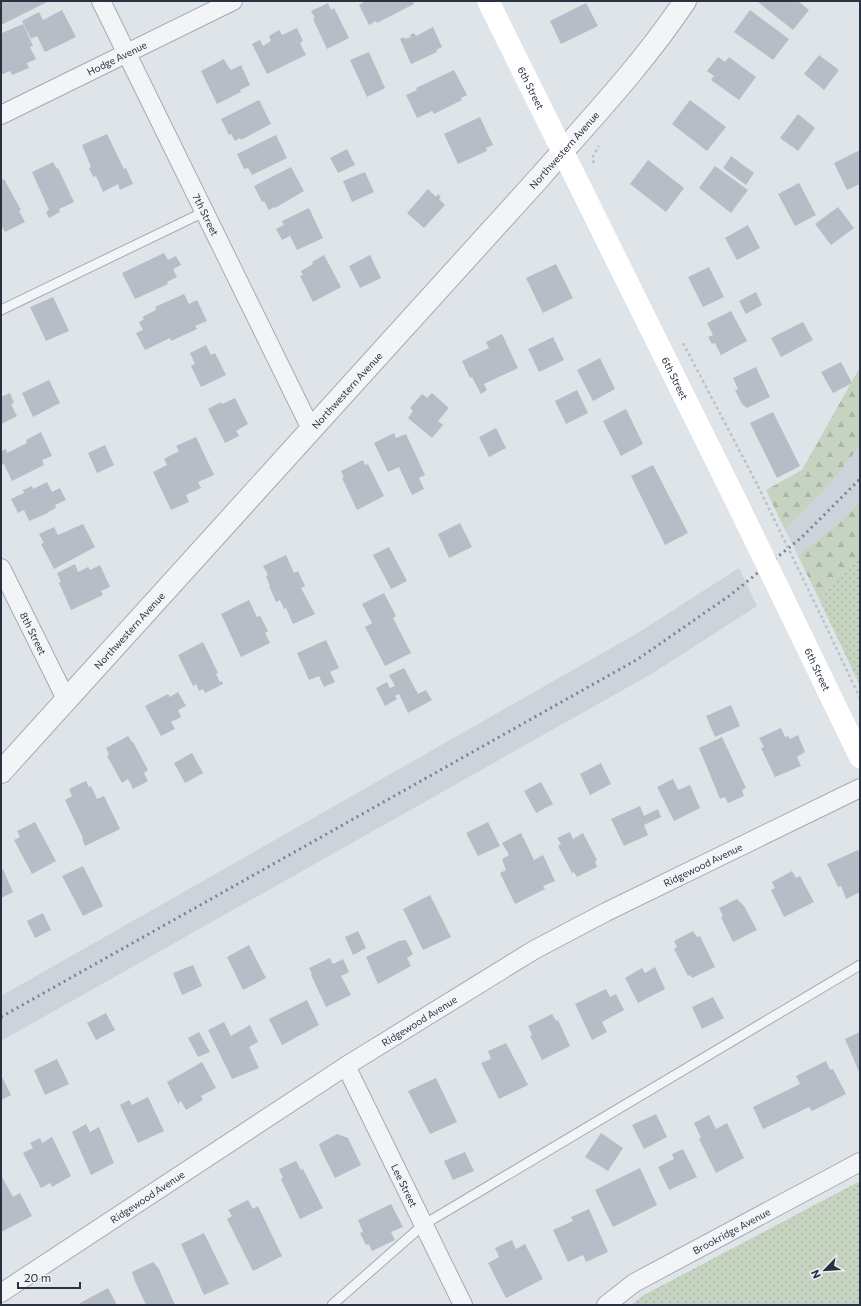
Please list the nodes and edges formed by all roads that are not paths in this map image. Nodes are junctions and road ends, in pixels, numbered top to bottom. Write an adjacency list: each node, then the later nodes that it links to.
1 (101, 1): 5 (street, 7th Street)
2 (233, 1): 5 (street, Hodge Avenue)
3 (488, 1): 7 (main road, 6th Street)
4 (685, 1): 7 (street, Northwestern Avenue)
5 (126, 53): 6 (street, Hodge Avenue); 8 (street, 7th Street)
6 (1, 115)
7 (562, 152): 10 (street, Northwestern Avenue); 13 (main road, 6th Street, bridge)
8 (204, 212): 9 (lane); 10 (street, 7th Street)
9 (1, 310)
10 (311, 429): 12 (street, Northwestern Avenue)
11 (1, 568): 12 (street, 8th Street)
12 (66, 699): 14 (street, Northwestern Avenue)
13 (860, 758)
14 (1, 772)
15 (860, 788): 17 (street, Ridgewood Avenue)
16 (860, 965): 19 (lane)
17 (346, 1066): 19 (street, Lee Street); 20 (street, Ridgewood Avenue)
18 (860, 1162): 23 (street, Brookridge Avenue)
19 (424, 1225): 21 (lane); 22 (street, Lee Street)
20 (1, 1293)
21 (332, 1305)
22 (463, 1305)
23 (606, 1305)

